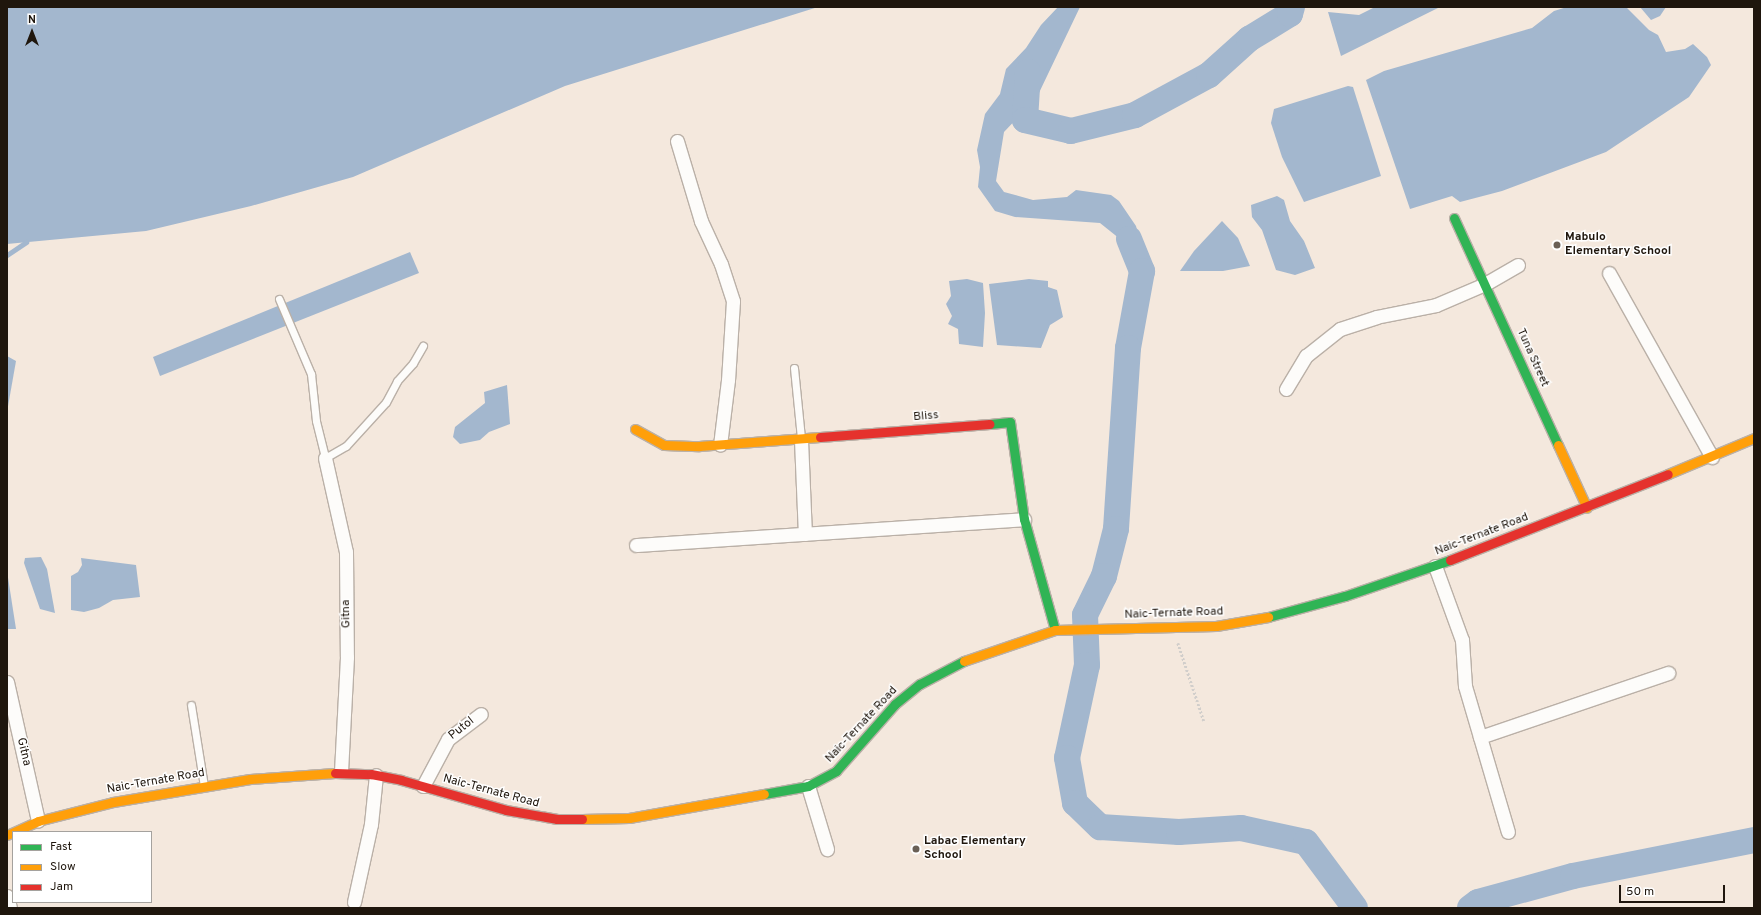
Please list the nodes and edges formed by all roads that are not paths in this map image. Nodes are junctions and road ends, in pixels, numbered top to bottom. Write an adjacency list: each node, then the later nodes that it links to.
1 (677, 141): 13 (street)
2 (1454, 218): 5 (main road, Tuna Street)
3 (1518, 265): 5 (street)
4 (1609, 273): 14 (street)
5 (1485, 284): 9 (street); 16 (main road, Tuna Street)
6 (279, 300): 15 (lane)
7 (423, 346): 15 (lane)
8 (794, 368): 12 (lane)
9 (1286, 389)
10 (635, 429): 13 (main road, Bliss)
11 (1754, 438): 14 (main road, Naic-Ternate Road)
12 (801, 440): 13 (main road, Bliss); 17 (main road, Bliss); 18 (street)
13 (720, 445)
14 (1712, 457): 16 (main road, Naic-Ternate Road)
15 (325, 458): 27 (street, Gitna)
16 (1587, 508): 20 (main road, Naic-Ternate Road)
17 (1024, 520): 18 (street); 21 (main road, Bliss)
18 (804, 534): 19 (street)
19 (636, 545)
20 (1435, 566): 21 (main road, Naic-Ternate Road); 26 (street)
21 (1055, 630): 31 (main road, Naic-Ternate Road)
22 (1668, 673): 26 (street)
23 (7, 682): 32 (street, Gitna)
24 (191, 705): 29 (lane)
25 (481, 714): 30 (street, Putol)
26 (1480, 737): 34 (street)
27 (341, 772): 28 (main road, Naic-Ternate Road); 29 (main road, Naic-Ternate Road)
28 (376, 775): 30 (main road, Naic-Ternate Road); 37 (street)
29 (204, 786): 32 (main road, Naic-Ternate Road)
30 (423, 786): 31 (main road, Naic-Ternate Road)
31 (808, 786): 35 (street)
32 (38, 821): 33 (main road, Naic-Ternate Road)
33 (16, 831)
34 (1508, 832)
35 (827, 849)
36 (7, 896): 38 (street)
37 (354, 902)
38 (10, 908)

